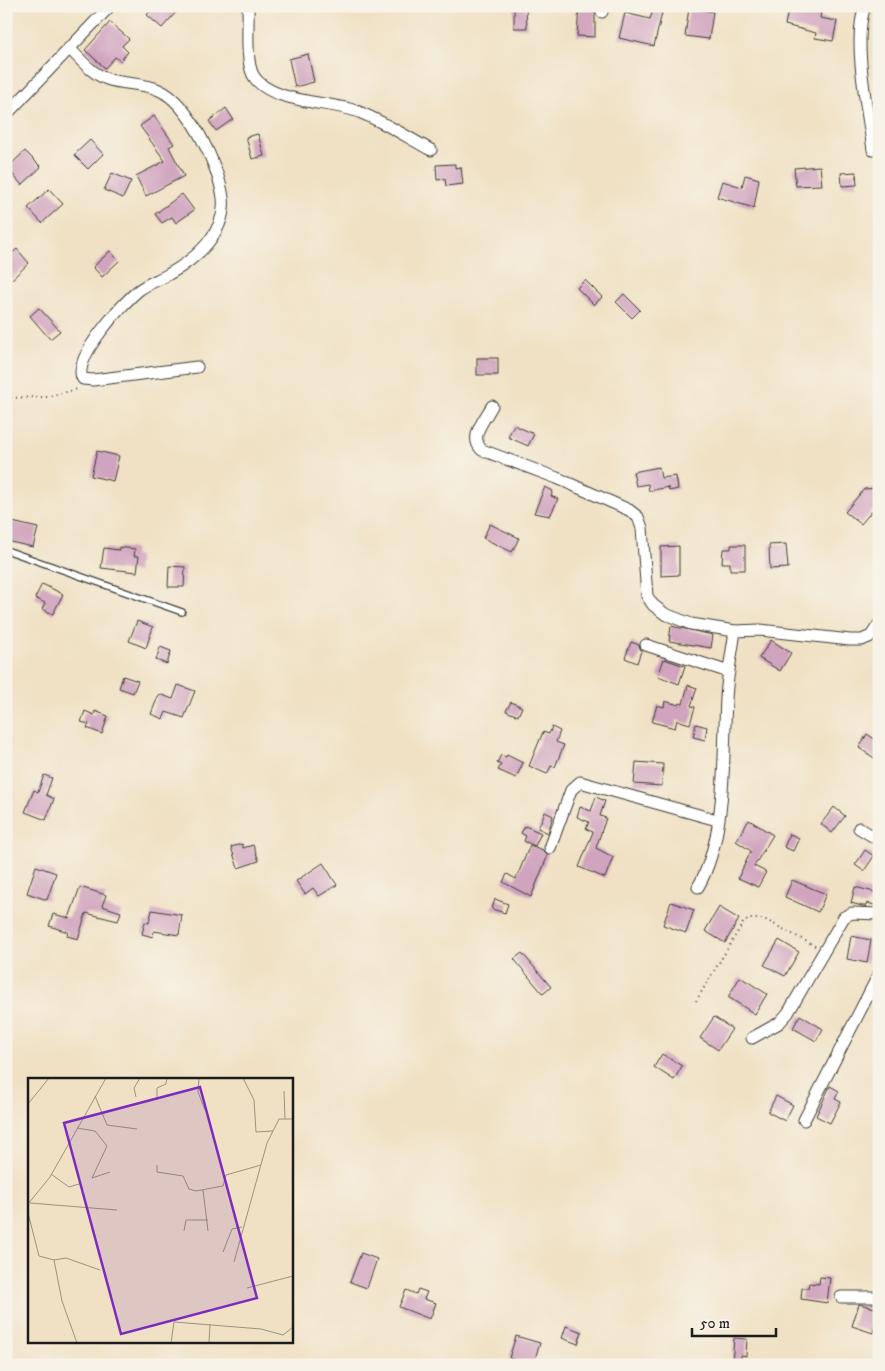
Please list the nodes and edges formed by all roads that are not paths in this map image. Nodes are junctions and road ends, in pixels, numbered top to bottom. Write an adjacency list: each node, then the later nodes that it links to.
1 (110, 6): 4 (street)
2 (248, 6): 6 (street)
3 (865, 6): 7 (street)
4 (69, 48): 5 (street); 8 (street)
5 (6, 115)
6 (430, 150)
7 (873, 150)
8 (197, 367)
9 (492, 406): 13 (street)
10 (6, 550): 11 (lane)
11 (182, 612)
12 (879, 624): 13 (street)
13 (735, 631): 15 (street)
14 (646, 645): 15 (street)
15 (729, 672): 16 (street)
16 (718, 820): 19 (street); 20 (street)
17 (859, 828): 18 (street)
18 (879, 840)
19 (550, 848)
20 (698, 887)
21 (879, 914): 23 (street)
22 (879, 974): 24 (street)
23 (752, 1038)
24 (804, 1120)
25 (841, 1297): 26 (street)
26 (879, 1297)

